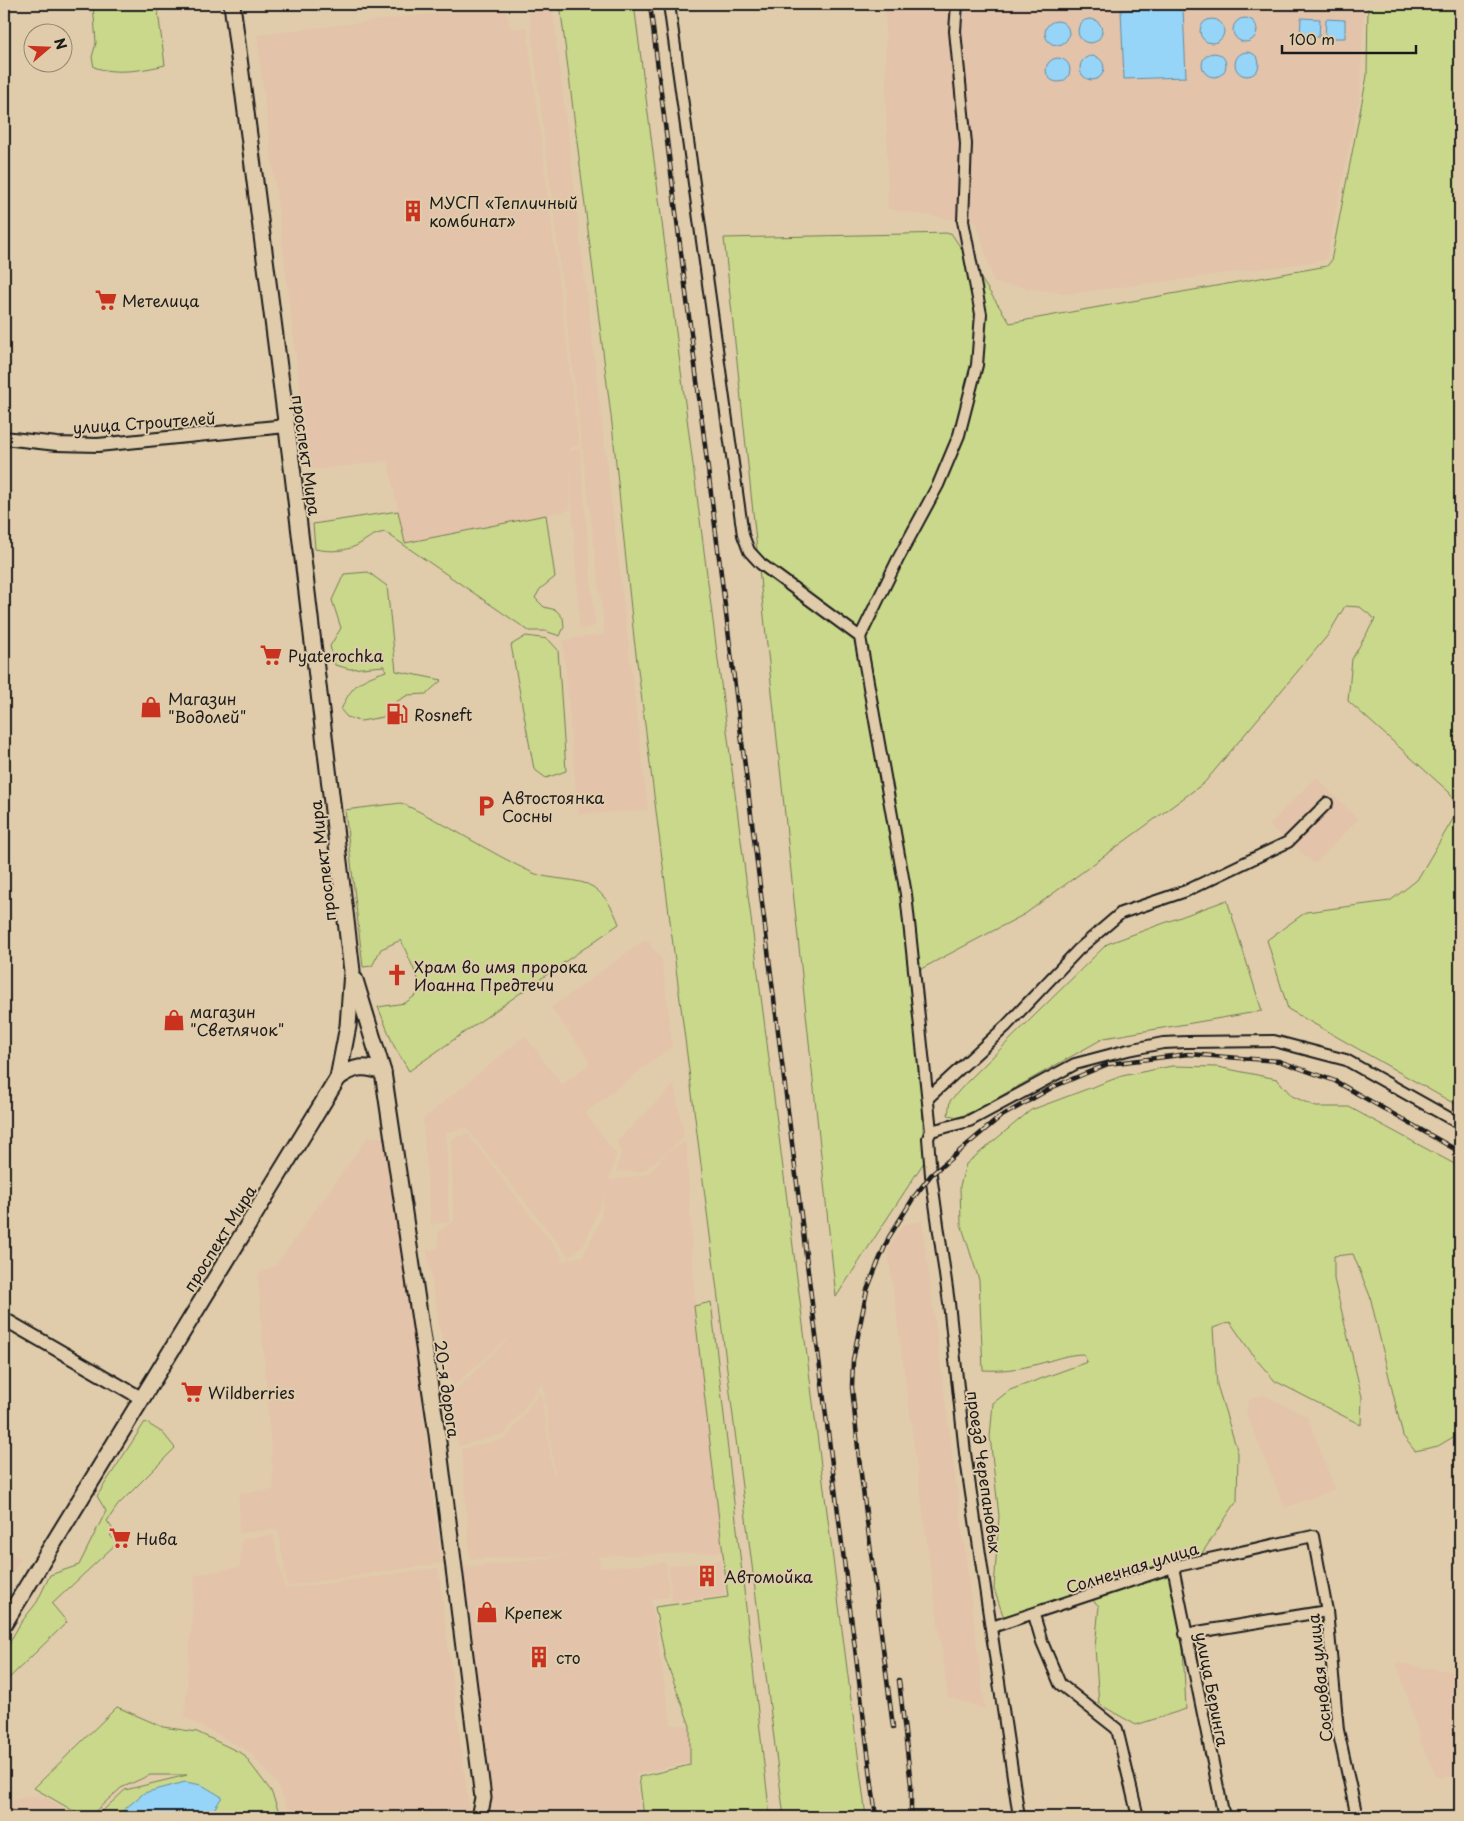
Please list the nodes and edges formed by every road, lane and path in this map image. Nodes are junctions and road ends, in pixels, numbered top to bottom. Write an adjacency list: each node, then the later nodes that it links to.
1 (232, 4): 4 (main road, проспект Мира)
2 (669, 4): 6 (street)
3 (957, 4): 6 (street)
4 (286, 426): 5 (street, улица Строителей); 8 (main road, проспект Мира)
5 (4, 438)
6 (860, 637): 11 (street, проезд Черепановых)
7 (1327, 803): 11 (street)
8 (352, 971): 9 (main road, 20-я дорога); 10 (main road, проспект Мира)
9 (383, 1072): 10 (main road); 23 (main road, 20-я дорога)
10 (338, 1078): 15 (main road, проспект Мира)
11 (928, 1098): 13 (street, проезд Черепановых)
12 (1460, 1124): 13 (street)
13 (931, 1131): 21 (street, проезд Черепановых)
14 (4, 1319): 15 (street)
15 (141, 1398): 20 (main road, проспект Мира)
16 (1313, 1536): 17 (street, Солнечная улица); 18 (street, Сосновая улица)
17 (1173, 1567): 19 (street, Солнечная улица); 22 (street, улица Беринга)
18 (1327, 1611): 22 (street); 27 (street, Сосновая улица)
19 (1034, 1614): 21 (street, Солнечная улица); 25 (street)
20 (4, 1624)
21 (992, 1627): 24 (street, проезд Черепановых)
22 (1185, 1634): 26 (street, улица Беринга)
23 (479, 1817)
24 (1019, 1817)
25 (1138, 1817)
26 (1224, 1817)
27 (1357, 1817)

